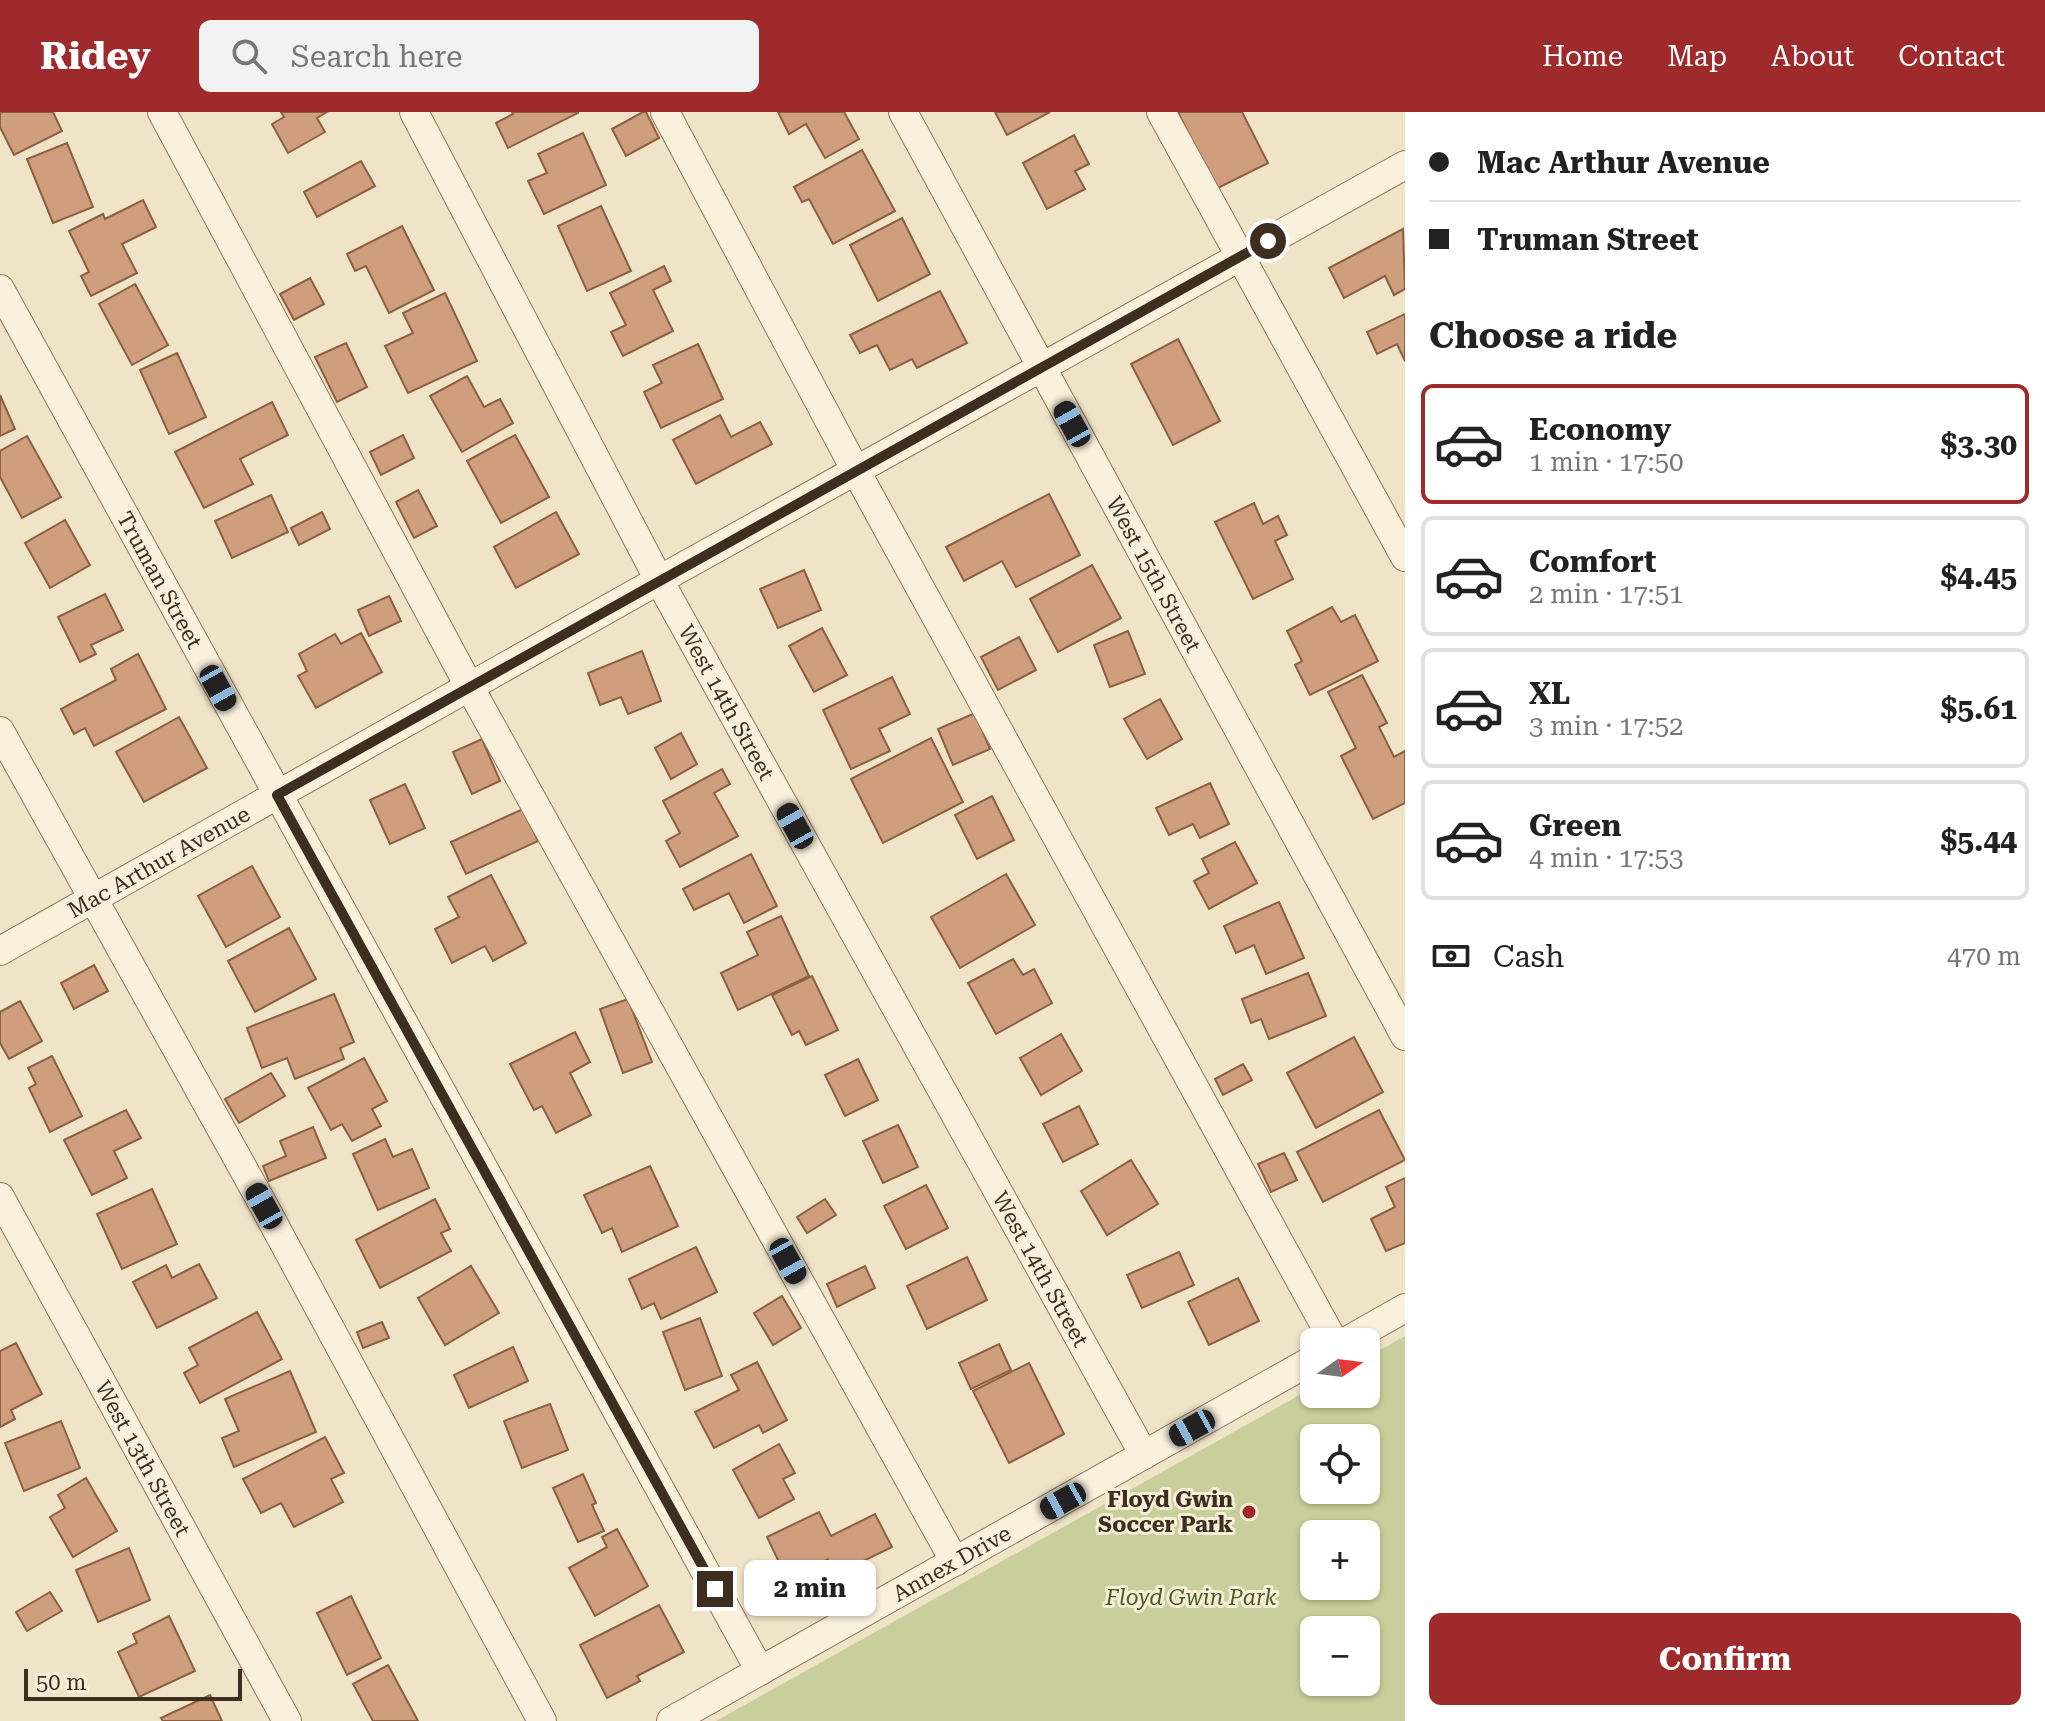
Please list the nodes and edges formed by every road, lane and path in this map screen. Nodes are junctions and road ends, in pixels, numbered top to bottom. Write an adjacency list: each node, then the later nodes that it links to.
1 (162, 112): 13 (street)
2 (414, 112): 12 (street, West 14th Street)
3 (665, 112): 10 (street)
4 (903, 112): 9 (street, West 15th Street)
5 (1161, 112): 7 (street)
6 (1405, 165): 7 (street, Mac Arthur Avenue)
7 (1241, 257): 9 (street, Mac Arthur Avenue); 11 (street)
8 (0, 289): 15 (street, Truman Street)
9 (1042, 369): 10 (street, Mac Arthur Avenue); 18 (street, West 15th Street)
10 (856, 471): 12 (street, Mac Arthur Avenue); 21 (street)
11 (1405, 557)
12 (659, 580): 13 (street, Mac Arthur Avenue); 24 (street, West 14th Street)
13 (469, 686): 15 (street, Mac Arthur Avenue); 25 (street)
14 (0, 731): 16 (street)
15 (277, 795): 16 (street, Mac Arthur Avenue); 26 (street, Truman Street)
16 (91, 899): 17 (street, Mac Arthur Avenue); 28 (street)
17 (0, 951)
18 (1405, 1036)
19 (0, 1197): 27 (street, West 13th Street)
20 (1405, 1308): 22 (street)
21 (1326, 1328)
22 (1370, 1328)
23 (1300, 1367): 24 (street, Annex Drive)
24 (1144, 1455): 25 (street, Annex Drive)
25 (955, 1562): 26 (street, Annex Drive)
26 (760, 1671): 29 (street, Annex Drive)
27 (287, 1721)
28 (542, 1721)
29 (671, 1721)

